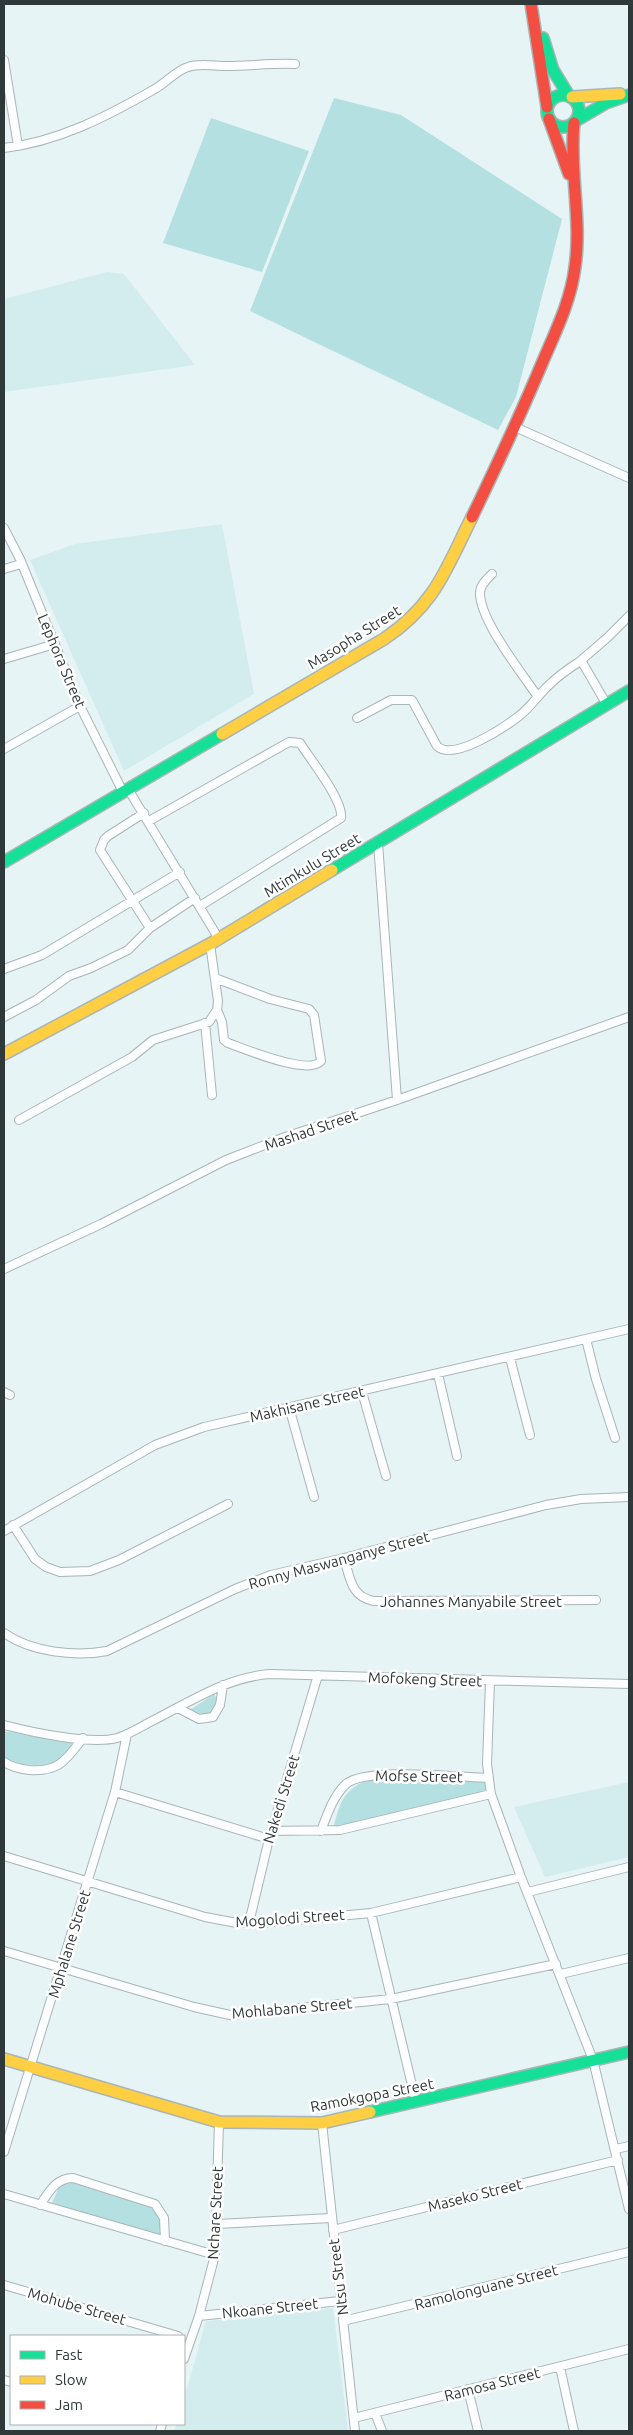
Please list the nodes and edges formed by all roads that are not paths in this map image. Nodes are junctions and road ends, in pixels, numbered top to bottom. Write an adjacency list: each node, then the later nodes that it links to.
1 (532, 10): 5 (street, Masopha Street); 6 (street, Masopha Street)
2 (4, 60): 8 (street)
3 (295, 64): 8 (street)
4 (629, 94): 5 (street); 7 (street)
5 (571, 97): 6 (street); 7 (street)
6 (548, 113): 7 (street); 10 (street, Masopha Street)
7 (575, 121): 10 (street, Masopha Street)
8 (18, 146): 9 (street)
9 (4, 148)
10 (572, 181): 11 (street, Masopha Street)
11 (515, 427): 12 (street); 27 (street, Masopha Street)
12 (629, 478)
13 (4, 528): 14 (street, Lephora Street)
14 (21, 564): 15 (street); 18 (street, Lephora Street)
15 (4, 569)
16 (492, 574): 22 (street)
17 (629, 616): 20 (street)
18 (55, 644): 19 (street); 24 (street, Lephora Street)
19 (4, 659)
20 (579, 662): 22 (street); 23 (street)
21 (629, 692): 23 (street, Mtimkulu Street)
22 (538, 697): 25 (street)
23 (607, 705): 30 (street, Mtimkulu Street)
24 (80, 706): 26 (street); 27 (street, Lephora Street)
25 (357, 718)
26 (4, 749)
27 (125, 791): 28 (street, Lephora Street); 31 (street, Masopha Street)
28 (144, 813): 29 (street, Lephora Street); 34 (street)
29 (149, 821): 32 (street, Lephora Street); 35 (street)
30 (378, 843): 37 (street, Mtimkulu Street); 46 (street)
31 (4, 862)
32 (180, 872): 33 (street, Lephora Street); 34 (street)
33 (195, 898): 35 (street, Lephora Street); 36 (street)
34 (132, 900): 36 (street); 38 (street)
35 (200, 906): 37 (street, Lephora Street)
36 (150, 928): 41 (street)
37 (215, 941): 39 (street); 44 (street, Mtimkulu Street)
38 (4, 969)
39 (215, 978): 40 (street); 40 (street)
40 (217, 1010): 43 (street)
41 (4, 1016)
42 (629, 1017): 46 (street, Mashad Street)
43 (206, 1023): 45 (street); 47 (street)
44 (4, 1054)
45 (212, 1095)
46 (397, 1100): 48 (street, Mashad Street)
47 (20, 1120)
48 (4, 1269)
49 (629, 1329): 50 (street, Makhisane Street)
50 (586, 1339): 51 (street, Makhisane Street); 56 (street)
51 (510, 1358): 52 (street, Makhisane Street); 55 (street)
52 (438, 1374): 53 (street, Makhisane Street); 57 (street)
53 (362, 1392): 54 (street, Makhisane Street); 58 (street)
54 (289, 1407): 59 (street); 62 (street, Makhisane Street)
55 (530, 1435)
56 (615, 1438)
57 (458, 1456)
58 (386, 1476)
59 (314, 1497)
60 (629, 1497): 64 (street, Ronny Maswanganye Street)
61 (228, 1504): 62 (street)
62 (13, 1525): 63 (street, Makhisane Street)
63 (4, 1530)
64 (344, 1558): 65 (street, Johannes Manyabile Street); 66 (street, Ronny Maswanganye Street)
65 (596, 1600)
66 (4, 1633)
67 (318, 1675): 68 (street, Mofokeng Street); 70 (street, Mofokeng Street); 80 (street, Nakedi Street)
68 (490, 1681): 69 (street, Mofokeng Street); 76 (street)
69 (629, 1684)
70 (223, 1685): 71 (street, Mofokeng Street); 71 (street)
71 (178, 1708): 73 (street, Mofokeng Street)
72 (4, 1725): 74 (street, Mofokeng Street)
73 (127, 1734): 74 (street, Mofokeng Street); 77 (street, Mphalane Street)
74 (83, 1738): 75 (street)
75 (4, 1762)
76 (488, 1778): 78 (street); 79 (street, Mofse Street)
77 (115, 1792): 80 (street, Mofse Street); 84 (street, Mphalane Street)
78 (491, 1794): 79 (street, Mofse Street); 83 (street)
79 (321, 1831): 80 (street, Mofse Street)
80 (270, 1835): 87 (street, Nakedi Street)
81 (4, 1856): 84 (street, Mogolodi Street)
82 (629, 1868): 85 (street)
83 (521, 1877): 85 (street); 86 (street, Mogolodi Street)
84 (88, 1881): 87 (street, Mogolodi Street); 91 (street, Mphalane Street)
85 (528, 1892): 90 (street)
86 (371, 1912): 87 (street, Mogolodi Street); 93 (street)
87 (249, 1923)
88 (4, 1951): 91 (street, Mohlabane Street)
89 (629, 1958): 92 (street)
90 (556, 1964): 92 (street); 93 (street, Mohlabane Street)
91 (62, 1968): 93 (street, Mohlabane Street); 97 (street, Mphalane Street)
92 (561, 1974): 96 (street)
93 (391, 1999): 98 (street)
94 (629, 2052): 96 (street, Ramokgopa Street)
95 (4, 2060): 97 (street, Ramokgopa Street)
96 (593, 2060): 98 (street, Ramokgopa Street); 102 (street)
97 (32, 2068): 99 (street, Ramokgopa Street); 103 (street, Mphalane Street)
98 (416, 2102): 100 (street, Ramokgopa Street)
99 (218, 2122): 100 (street, Ramokgopa Street); 109 (street, Nchare Street)
100 (322, 2123): 108 (street, Ntsu Street)
101 (629, 2146): 102 (street)
102 (616, 2149): 104 (street)
103 (4, 2152)
104 (618, 2160): 107 (street); 110 (street, Maseko Street)
105 (4, 2194): 106 (street)
106 (40, 2205): 111 (street); 111 (street)
107 (629, 2209)
108 (331, 2218): 109 (street); 110 (street, Ntsu Street)
109 (217, 2224): 113 (street, Nchare Street)
110 (333, 2230): 115 (street, Ntsu Street)
111 (165, 2242): 113 (street)
112 (629, 2252): 117 (street, Ramolonguane Street)
113 (214, 2255): 116 (street, Nchare Street)
114 (4, 2285): 118 (street, Mohube Street)
115 (340, 2301): 116 (street, Nkoane Street); 117 (street, Ntsu Street)
116 (199, 2316): 119 (street, Nchare Street)
117 (343, 2321): 125 (street, Ntsu Street)
118 (175, 2335)
119 (187, 2339): 121 (street, Nchare Street)
120 (629, 2348): 122 (street, Ramosa Street)
121 (185, 2352)
122 (560, 2367): 123 (street, Ramosa Street); 129 (street)
123 (468, 2390): 124 (street, Ramosa Street); 128 (street)
124 (375, 2413): 125 (street, Ramosa Street); 127 (street)
125 (354, 2418): 126 (street, Ntsu Street)
126 (355, 2431)
127 (382, 2431)
128 (478, 2431)
129 (574, 2431)

